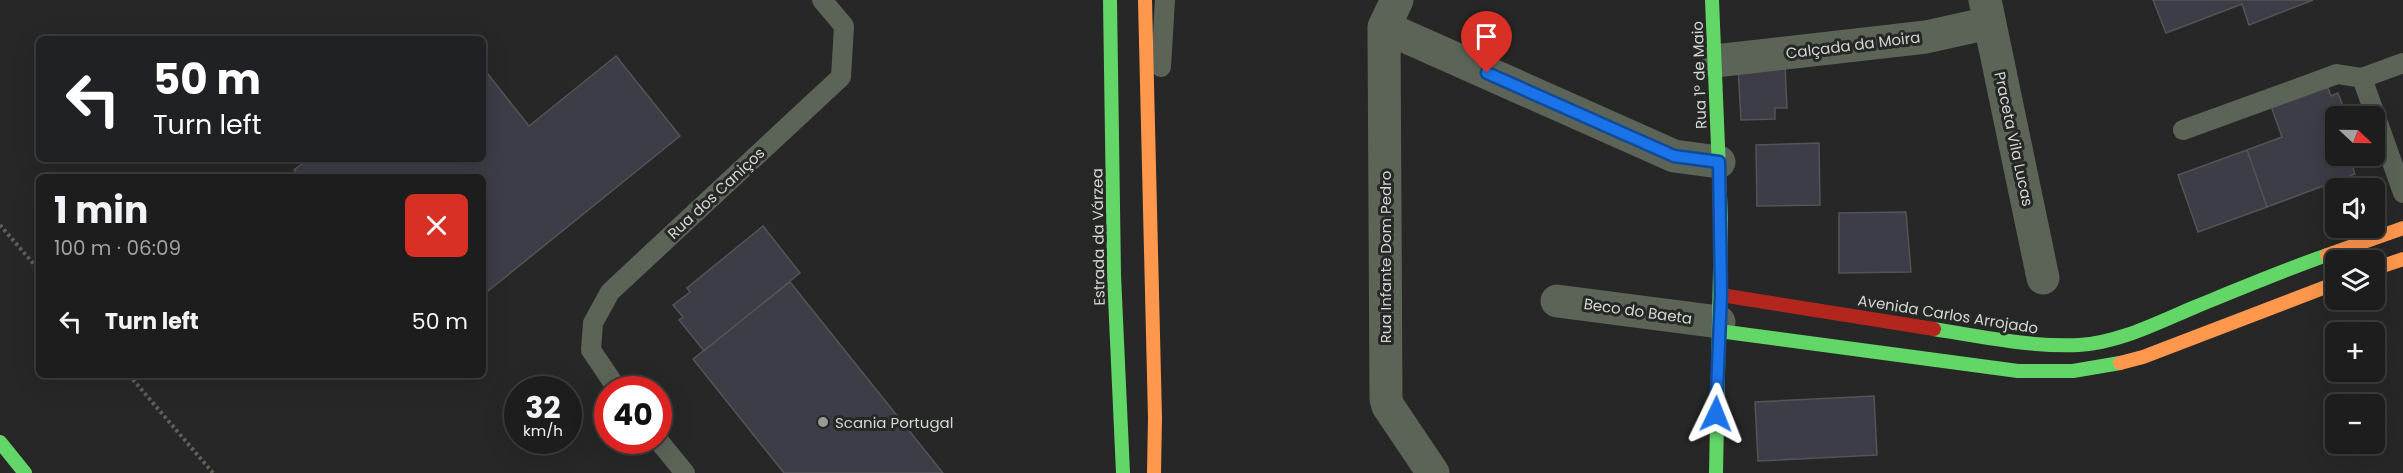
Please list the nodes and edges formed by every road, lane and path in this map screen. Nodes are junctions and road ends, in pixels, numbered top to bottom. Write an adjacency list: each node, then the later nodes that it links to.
1 (822, 0): 24 (lane, Rua dos Caniços)
2 (1110, 0): 31 (main road, Estrada da Várzea)
3 (1145, 0): 14 (main road)
4 (1165, 0): 14 (lane)
5 (1712, 0): 8 (main road, Rua 1º de Maio)
6 (1987, 11): 8 (street, Calçada da Moira); 20 (street, Praceta Vila Lucas)
7 (1390, 14): 12 (street); 33 (street, Rua Infante Dom Pedro)
8 (1715, 61): 12 (main road, Rua 1º de Maio)
9 (2403, 63): 10 (lane)
10 (2362, 78): 11 (lane); 13 (lane)
11 (2183, 130)
12 (1719, 162): 23 (main road, Rua 1º de Maio)
13 (2403, 193)
14 (1151, 210): 32 (main road)
15 (0, 225): 19 (path)
16 (2403, 228): 23 (main road, Avenida Carlos Arrojado)
17 (2403, 259): 18 (main road)
18 (2385, 265)
19 (36, 267)
20 (2043, 278)
21 (2325, 287): 23 (main road)
22 (1557, 301): 23 (street, Beco do Baeta)
23 (1720, 316): 34 (main road, Rua 1º de Maio)
24 (609, 376)
25 (132, 378): 29 (path)
26 (0, 442): 28 (main road)
27 (669, 454): 30 (lane)
28 (25, 473)
29 (213, 473)
30 (685, 473)
31 (1123, 473)
32 (1154, 473)
33 (1433, 473)
34 (1716, 473)

